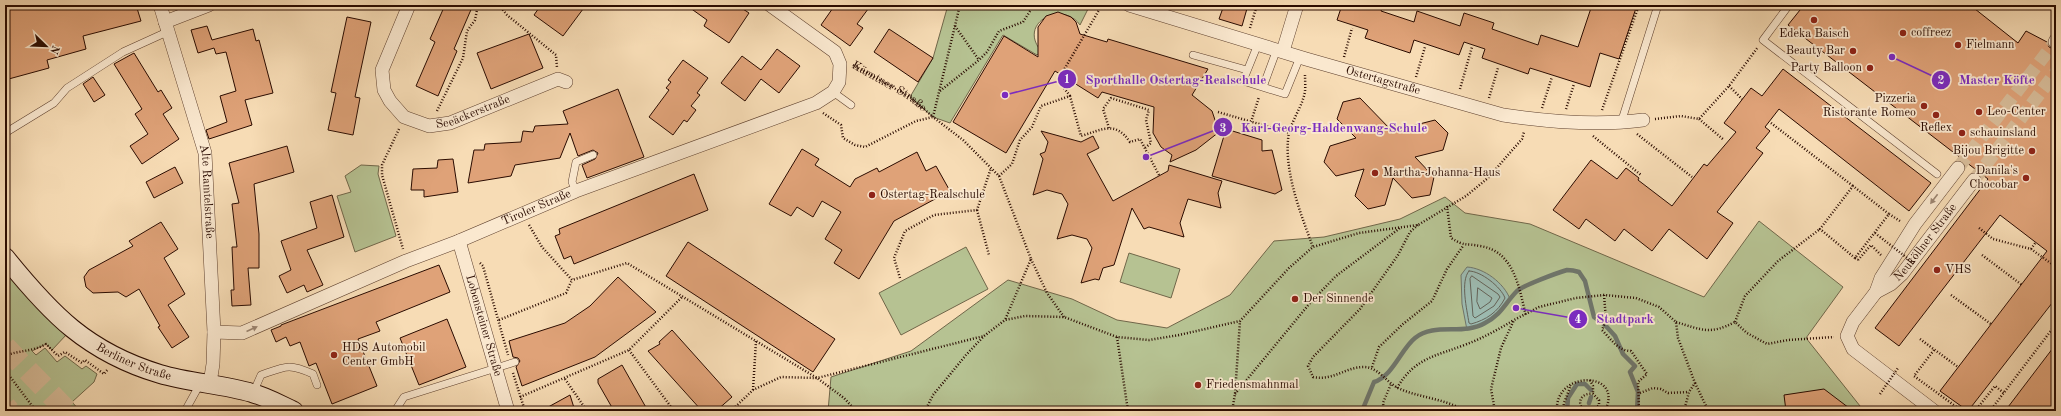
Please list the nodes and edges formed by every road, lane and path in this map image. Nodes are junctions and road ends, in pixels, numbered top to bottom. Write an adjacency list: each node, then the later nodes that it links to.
1 (160, 5): 17 (street, Alte Ramtelstraße)
2 (209, 5): 17 (street)
3 (409, 5): 47 (street, Seeäckerstraße)
4 (478, 5): 58 (path)
5 (499, 5): 24 (path)
6 (770, 5): 28 (street, Kärntner Straße)
7 (960, 5): 16 (path)
8 (1034, 5): 27 (path)
9 (1102, 5): 40 (path)
10 (1257, 5): 20 (path)
11 (1297, 5): 23 (street)
12 (1640, 5): 57 (path)
13 (1658, 5): 55 (lane)
14 (1789, 5): 19 (lane)
15 (1134, 6): 20 (street, Ostertagstraße)
16 (954, 25): 27 (path); 39 (path)
17 (166, 27): 60 (lane); 112 (street, Alte Ramtelstraße)
18 (1352, 28): 30 (path)
19 (1763, 40): 35 (path); 66 (lane)
20 (1252, 42): 23 (street, Ostertagstraße); 31 (lane)
21 (1425, 47): 37 (path)
22 (1472, 47): 42 (path)
23 (1280, 50): 26 (street, Ostertagstraße); 36 (lane)
24 (556, 55)
25 (1193, 55): 31 (lane)
26 (1303, 58): 30 (street, Ostertagstraße); 36 (lane); 61 (path)
27 (979, 60): 39 (path)
28 (840, 64): 38 (street); 48 (path, Kärntner Straße)
29 (1498, 68): 45 (path)
30 (1340, 69): 37 (street, Ostertagstraße)
31 (1247, 70): 36 (lane)
32 (1552, 77): 50 (path)
33 (566, 82): 58 (street, Seeäckerstraße)
34 (1574, 84): 52 (path)
35 (1729, 86): 41 (path); 49 (path)
36 (1262, 87): 53 (path)
37 (1412, 89): 42 (street, Ostertagstraße)
38 (833, 92): 43 (street, Tiroler Straße); 44 (lane)
39 (939, 92): 48 (path)
40 (1070, 96): 59 (path); 69 (path)
41 (1742, 100)
42 (1456, 102): 45 (street, Ostertagstraße)
43 (816, 103): 48 (path); 72 (street, Tiroler Straße)
44 (851, 105)
45 (1486, 110): 50 (street, Ostertagstraße)
46 (1218, 112): 53 (path)
47 (404, 117): 58 (street, Seeäckerstraße); 92 (path)
48 (933, 117): 65 (path, Kärntner Straße)
49 (1699, 119): 51 (path); 62 (path)
50 (1533, 120): 52 (street, Ostertagstraße); 73 (path)
51 (1643, 120): 55 (street, Ostertagstraße)
52 (1562, 121): 54 (street, Ostertagstraße)
53 (1251, 122): 61 (path)
54 (1576, 122): 57 (street, Ostertagstraße); 68 (path)
55 (1622, 123): 57 (street, Ostertagstraße); 70 (path)
56 (1771, 123): 71 (path)
57 (1598, 124)
58 (429, 126)
59 (1109, 128): 63 (path); 63 (path)
60 (5, 133)
61 (1290, 133): 85 (path)
62 (1724, 140)
63 (1144, 148): 67 (path)
64 (592, 155): 72 (lane)
65 (991, 168): 69 (path, Kärntner Straße); 74 (path)
66 (1938, 174)
67 (1159, 175)
68 (1641, 175)
69 (999, 176): 91 (path)
70 (1692, 177)
71 (1853, 186): 79 (path); 80 (path)
72 (576, 191): 75 (street, Tiroler Straße)
73 (1447, 206): 76 (path); 84 (path)
74 (977, 210): 87 (path); 95 (path)
75 (525, 213): 81 (street, Tiroler Straße); 96 (path)
76 (1418, 225): 77 (path); 123 (path)
77 (1401, 228): 85 (path); 142 (path)
78 (1979, 228): 86 (path)
79 (1820, 229): 90 (path); 109 (path)
80 (1875, 233): 90 (path); 93 (path, bridge)
81 (458, 241): 92 (street, Tiroler Straße); 125 (street, Lobensteiner Straße)
82 (2036, 242): 86 (path)
83 (1871, 245): 90 (path)
84 (1463, 246): 102 (path); 123 (path)
85 (1313, 247): 107 (path)
86 (2031, 249): 94 (path)
87 (989, 255)
88 (1982, 255): 97 (path)
89 (5, 257): 131 (main road, Berliner Straße)
90 (1856, 258)
91 (1031, 259): 103 (path); 105 (path)
92 (406, 261): 112 (street, Tiroler Straße, one-way to 92)
93 (1914, 264)
94 (2056, 267)
95 (900, 278)
96 (572, 280): 101 (path); 104 (path)
97 (2022, 285)
98 (1876, 292): 98 (street, Neuköllner Straße, one-way to 98); 114 (street, Neuköllner Straße)
99 (1604, 295): 102 (path); 108 (path); 140 (path)
100 (1951, 295): 110 (path)
101 (683, 296): 117 (path); 118 (path)
102 (1526, 316): 106 (path)
103 (1064, 317): 105 (path); 115 (path)
104 (499, 320)
105 (1005, 320): 113 (path)
106 (1514, 320): 136 (path); 160 (path)
107 (1240, 321): 115 (path); 142 (path)
108 (1676, 322): 109 (path); 134 (path)
109 (1735, 322): 114 (path)
110 (1991, 324)
111 (2056, 324): 141 (path)
112 (214, 332): 131 (street, Alte Ramtelstraße)
113 (984, 336): 128 (path); 155 (path)
114 (1846, 336): 169 (street)
115 (1117, 337): 156 (path)
116 (1920, 339): 119 (path)
117 (756, 341): 128 (path); 137 (path)
118 (629, 350): 129 (path); 152 (path)
119 (1934, 350): 122 (path); 170 (path)
120 (5, 356): 127 (path)
121 (515, 362): 125 (lane)
122 (1958, 367)
123 (1372, 368): 133 (path)
124 (1898, 368): 144 (path, bridge)
125 (496, 369): 149 (lane); 150 (street, Lobensteiner Straße)
126 (5, 370): 146 (path)
127 (104, 374)
128 (817, 378): 137 (path); 154 (path)
129 (565, 379): 145 (path); 151 (path)
130 (1589, 380): 132 (path); 143 (path); 165 (path)
131 (206, 383): 139 (main road, Berliner Straße); 147 (lane)
132 (1572, 383): 161 (path); 162 (path)
133 (1391, 384): 136 (path); 158 (path)
134 (1695, 384): 138 (path); 168 (path)
135 (317, 385): 139 (lane)
136 (1397, 388): 159 (path)
137 (753, 390): 153 (path)
138 (1689, 392): 140 (path); 167 (path)
139 (253, 393): 148 (main road, Berliner Straße)
140 (1640, 393): 166 (path)
141 (2004, 393): 171 (path); 172 (path)
142 (1235, 394): 157 (path)
143 (1593, 394): 163 (path); 164 (path)
144 (1880, 394)
145 (520, 397)
146 (36, 411)
147 (185, 411)
148 (294, 411)
149 (395, 411)
150 (508, 411)
151 (586, 411)
152 (674, 411)
153 (731, 411)
154 (856, 411)
155 (925, 411)
156 (1128, 411)
157 (1232, 411)
158 (1384, 411)
159 (1465, 411)
160 (1495, 411)
161 (1557, 411)
162 (1563, 411)
163 (1585, 411)
164 (1594, 411)
165 (1605, 411)
166 (1639, 411)
167 (1684, 411)
168 (1711, 411)
169 (1934, 411)
170 (1962, 411)
171 (1975, 411)
172 (1990, 411)

